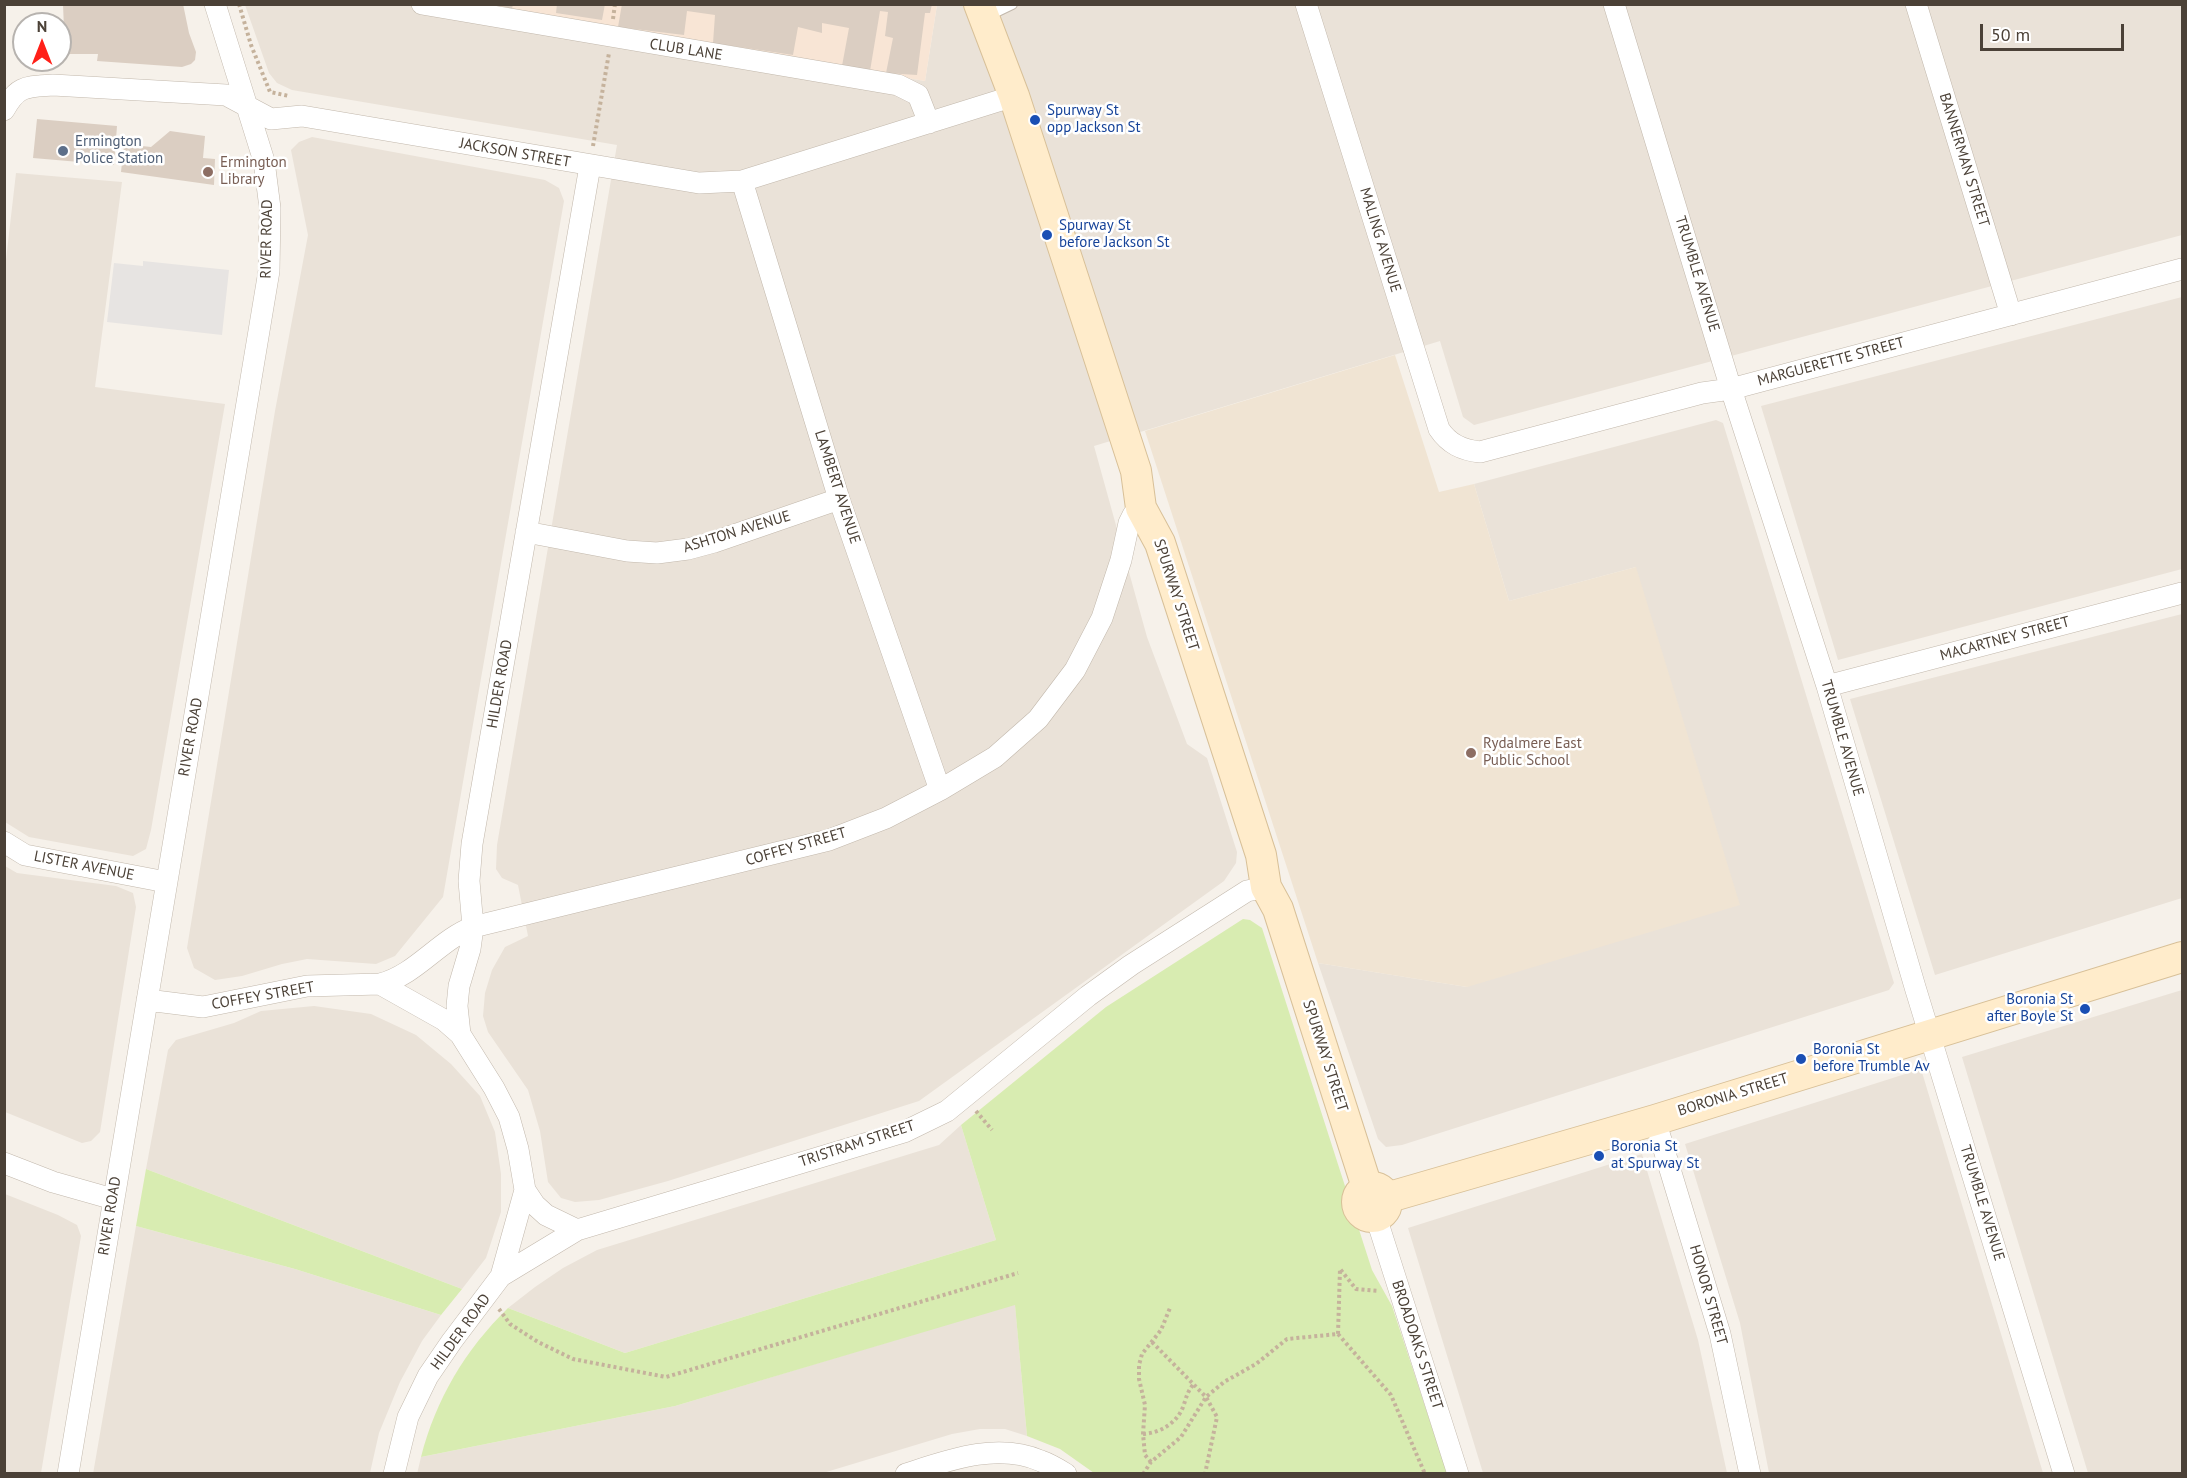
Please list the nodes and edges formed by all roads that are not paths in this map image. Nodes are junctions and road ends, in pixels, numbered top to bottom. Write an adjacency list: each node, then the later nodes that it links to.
1 (215, 4): 10 (street, RIVER ROAD)
2 (422, 4): 11 (street, CLUB LANE)
3 (1012, 4): 7 (lane)
4 (1306, 4): 17 (street, MALING AVENUE)
5 (1614, 4): 16 (street, TRUMBLE AVENUE)
6 (1916, 4): 15 (street, BANNERMAN STREET)
7 (981, 11): 8 (street, SPURWAY STREET)
8 (1014, 96): 11 (street, JACKSON STREET); 19 (street, SPURWAY STREET)
9 (9, 102): 10 (street, JACKSON STREET)
10 (248, 107): 12 (street, JACKSON STREET); 25 (street, RIVER ROAD)
11 (929, 123): 13 (street, JACKSON STREET)
12 (591, 158): 13 (street, JACKSON STREET); 20 (street, HILDER ROAD)
13 (742, 181): 18 (street, LAMBERT AVENUE)
14 (2182, 269): 15 (street, MARGUERETTE STREET)
15 (2011, 315): 16 (street, MARGUERETTE STREET)
16 (1731, 389): 17 (street, MARGUERETTE STREET); 22 (street, TRUMBLE AVENUE)
17 (1480, 452)
18 (839, 499): 20 (street, ASHTON AVENUE); 23 (street, LAMBERT AVENUE)
19 (1141, 508): 23 (street, COFFEY STREET); 26 (street, SPURWAY STREET)
20 (526, 532): 27 (street, HILDER ROAD)
21 (2182, 593): 22 (street, MACARTNEY STREET)
22 (1827, 686): 32 (street, TRUMBLE AVENUE)
23 (939, 790): 27 (street, COFFEY STREET)
24 (4, 842): 25 (street, LISTER AVENUE)
25 (166, 882): 30 (street, RIVER ROAD)
26 (1266, 887): 37 (street, SPURWAY STREET); 38 (street, TRISTRAM STREET)
27 (474, 927): 29 (street, COFFEY STREET); 31 (street, HILDER ROAD)
28 (2182, 957): 32 (street, BORONIA STREET)
29 (380, 984): 30 (street, COFFEY STREET); 31 (street)
30 (147, 1000): 36 (street, RIVER ROAD)
31 (460, 1034): 35 (street, HILDER ROAD)
32 (1930, 1035): 33 (street, BORONIA STREET); 46 (street, TRUMBLE AVENUE)
33 (1655, 1120): 37 (street, BORONIA STREET); 45 (street, HONOR STREET)
34 (4, 1163): 36 (street)
35 (525, 1190): 38 (street, HILDER ROAD); 39 (street, HILDER ROAD)
36 (113, 1199): 40 (street, RIVER ROAD)
37 (1377, 1201): 44 (street, BROADOAKS STREET)
38 (578, 1230): 39 (street, TRISTRAM STREET)
39 (501, 1276): 41 (street, HILDER ROAD)
40 (68, 1473)
41 (394, 1473)
42 (906, 1473): 43 (street)
43 (1066, 1473)
44 (1458, 1473)
45 (1750, 1473)
46 (2064, 1473)

